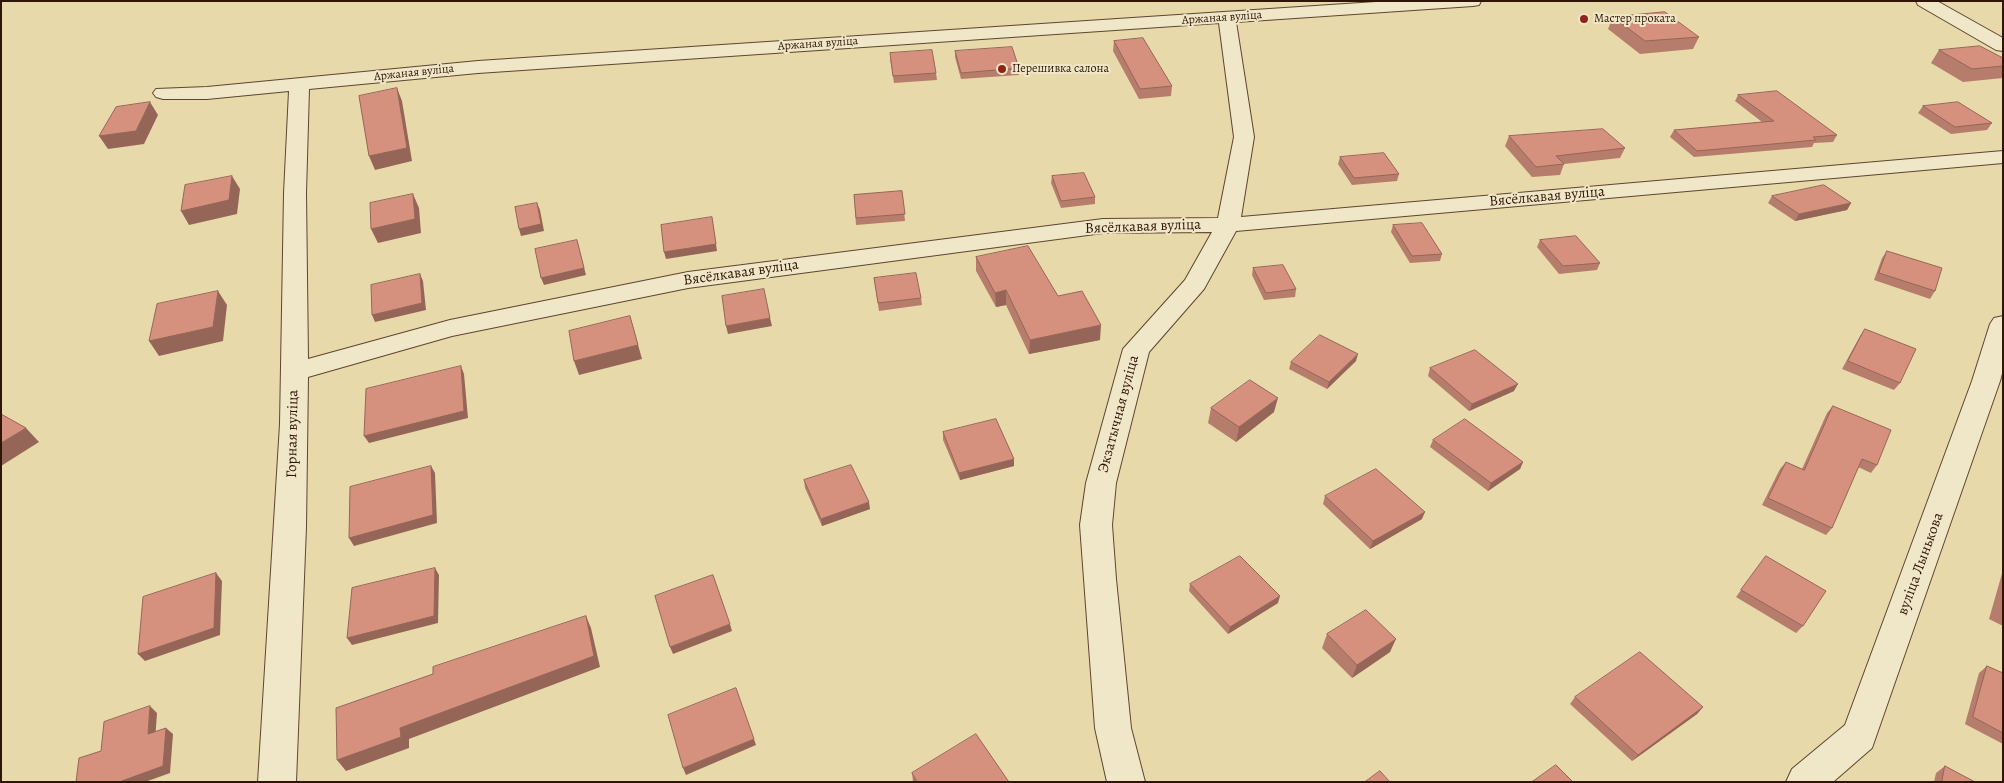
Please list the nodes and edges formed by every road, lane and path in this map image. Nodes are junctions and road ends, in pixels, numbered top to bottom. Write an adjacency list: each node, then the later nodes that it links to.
1 (1473, 1): 3 (street, Аржаная вуліца)
2 (1924, 1): 4 (street)
3 (1227, 18): 5 (street, Аржаная вуліца); 8 (street, Экзатычная вуліца)
4 (2003, 46)
5 (299, 86): 6 (street, Аржаная вуліца); 10 (street, Горная вуліца)
6 (163, 93)
7 (2003, 157): 8 (street, Вясёлкавая вуліца)
8 (1228, 226): 10 (street, Вясёлкавая вуліца); 12 (street, Экзатычная вуліца)
9 (2003, 324): 13 (street, вуліца Лынькова)
10 (294, 372): 11 (street, Горная вуліца)
11 (277, 782)
12 (1126, 782)
13 (1805, 782)

